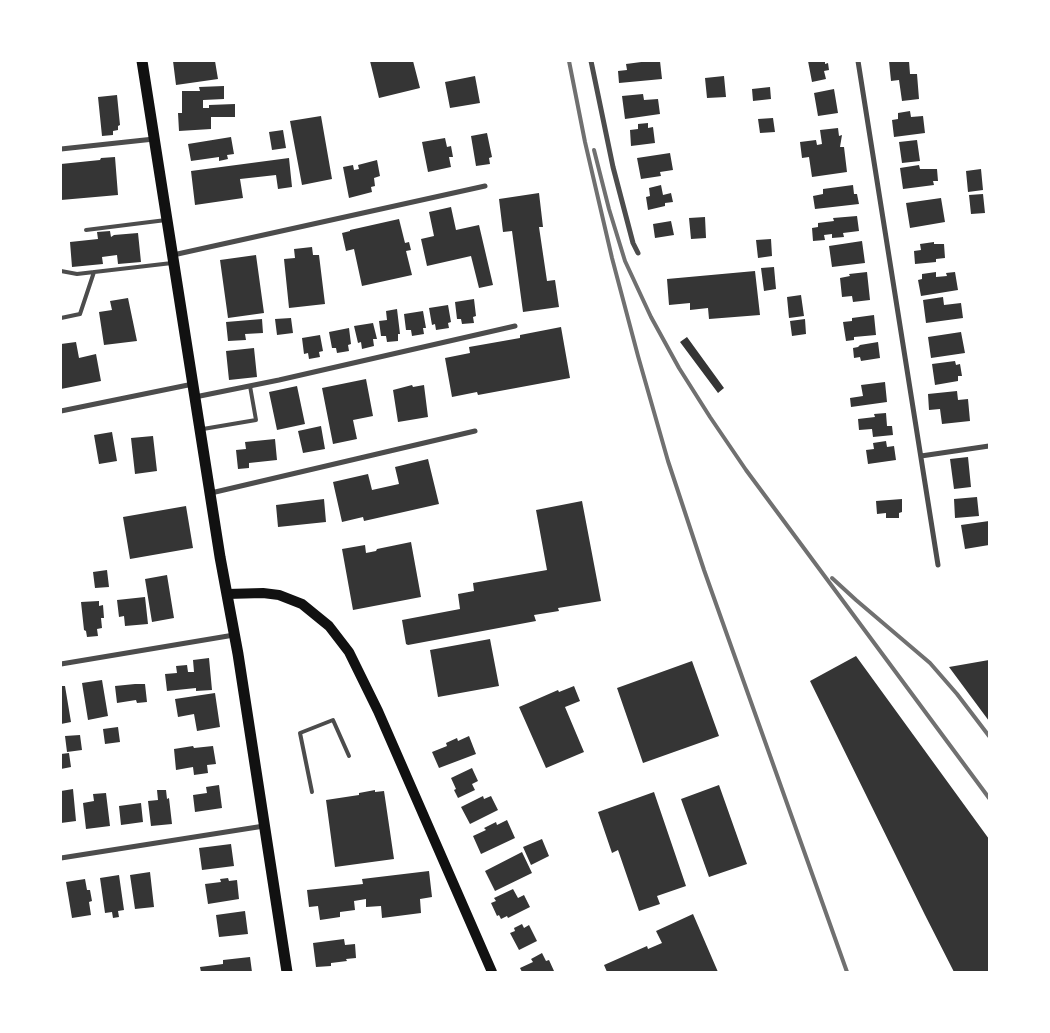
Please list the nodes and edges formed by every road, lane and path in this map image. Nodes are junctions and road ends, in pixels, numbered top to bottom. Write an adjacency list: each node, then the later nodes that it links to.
1 (142, 61): 4 (main road)
2 (591, 61): 9 (street)
3 (858, 61): 22 (street)
4 (155, 138): 5 (street); 7 (main road)
5 (61, 149)
6 (485, 186): 10 (street)
7 (168, 219): 8 (lane); 10 (main road)
8 (86, 230)
9 (638, 253)
10 (174, 259): 12 (lane); 15 (main road)
11 (61, 271): 12 (lane)
12 (94, 272): 13 (lane)
13 (61, 318)
14 (515, 326): 16 (street)
15 (193, 384): 17 (main road); 18 (street)
16 (250, 386): 17 (street); 19 (lane)
17 (195, 397): 19 (main road)
18 (61, 411)
19 (200, 430): 23 (main road)
20 (475, 431): 23 (street)
21 (989, 446): 22 (street)
22 (921, 456): 24 (street)
23 (210, 493): 25 (main road)
24 (938, 565)
25 (227, 594): 26 (main road); 33 (main road)
26 (234, 635): 27 (street); 30 (main road)
27 (61, 664)
28 (349, 756): 29 (lane)
29 (312, 792)
30 (264, 826): 31 (street); 32 (main road)
31 (61, 858)
32 (286, 972)
33 (492, 972)

